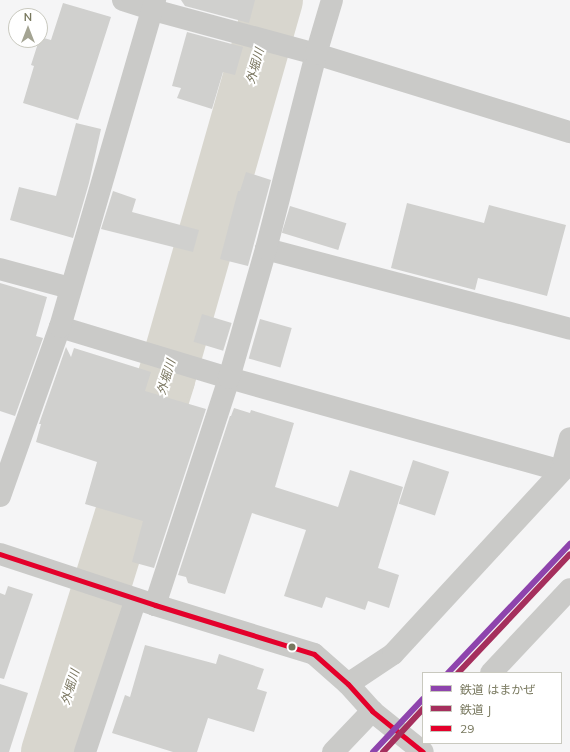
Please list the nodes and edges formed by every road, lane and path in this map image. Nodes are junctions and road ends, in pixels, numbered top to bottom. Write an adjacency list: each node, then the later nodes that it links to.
1 (123, 0): 3 (street)
2 (332, 0): 4 (street)
3 (154, 5): 4 (street); 8 (street)
4 (316, 54): 5 (street); 6 (street)
5 (570, 132)
6 (266, 249): 10 (street); 11 (street)
7 (0, 269): 8 (street)
8 (70, 288): 9 (street)
9 (60, 327): 11 (street); 14 (street)
10 (570, 329)
11 (229, 378): 13 (street); 17 (street)
12 (570, 438): 13 (street)
13 (565, 467): 19 (street)
14 (0, 496)
15 (0, 554): 17 (street)
16 (570, 589): 18 (street)
17 (146, 602): 19 (street); 22 (street)
18 (492, 672)
19 (348, 684): 20 (street)
20 (372, 711): 21 (street); 23 (street)
21 (421, 749)
22 (85, 752)
23 (333, 752)

